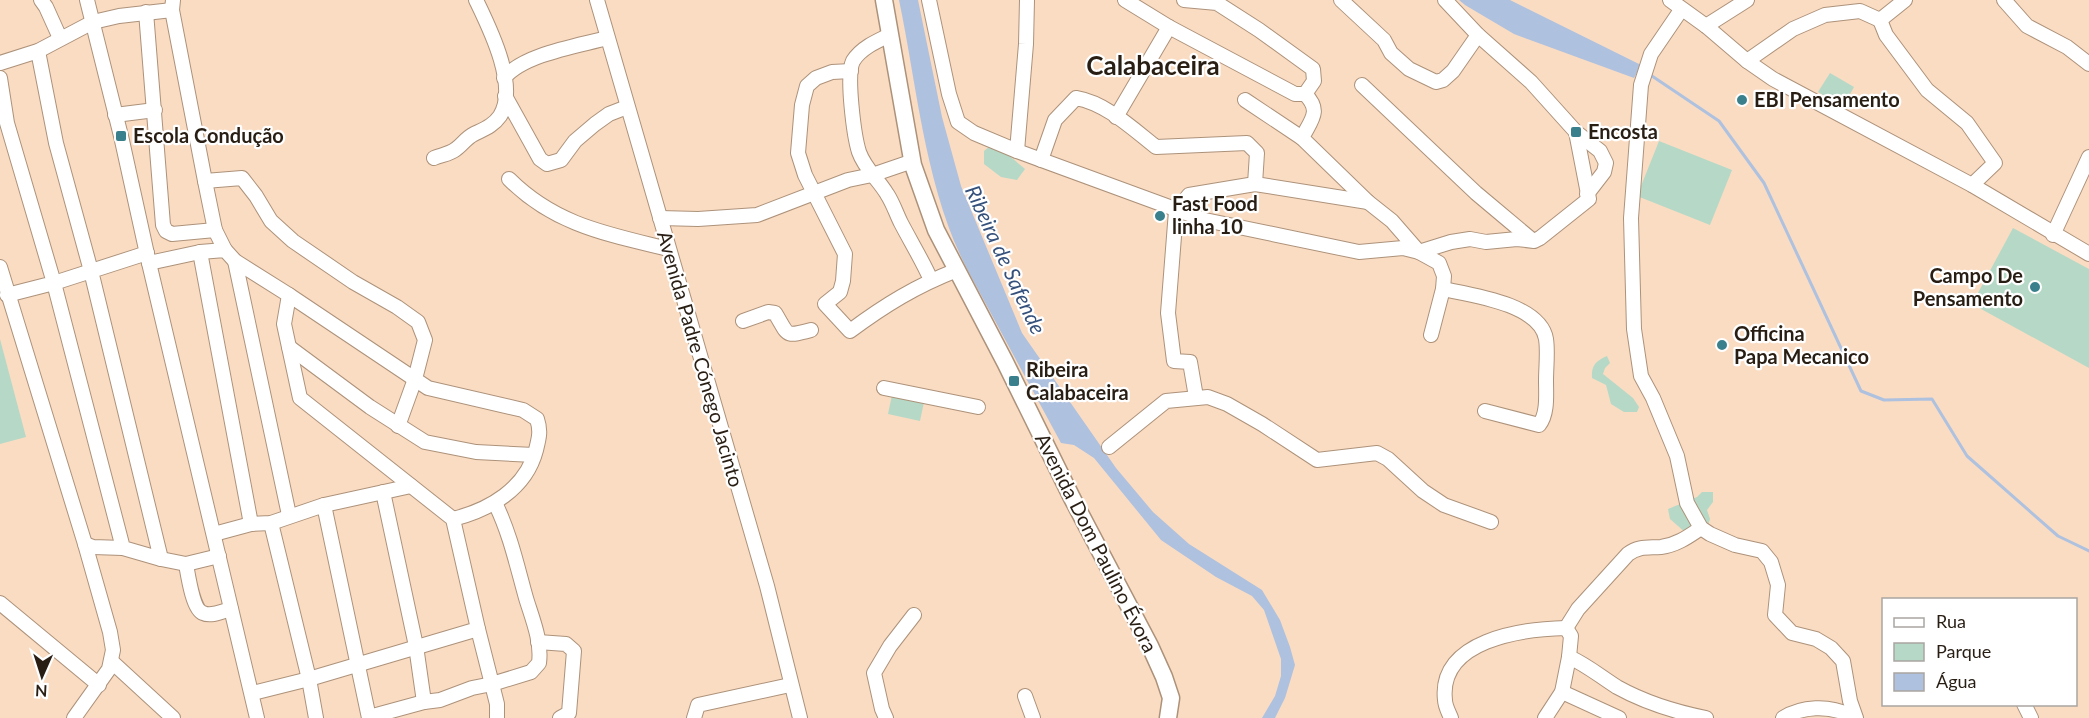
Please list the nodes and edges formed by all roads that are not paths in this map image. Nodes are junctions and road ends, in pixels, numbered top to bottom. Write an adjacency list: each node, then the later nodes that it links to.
1 (41, 0): 25 (street)
2 (87, 0): 20 (street)
3 (476, 0): 33 (street)
4 (597, 0): 26 (street, Avenida Padre Cónego Jacinto)
5 (884, 0): 24 (main road, Avenida Dom Paulino Évora)
6 (929, 0): 45 (street)
7 (1027, 0): 45 (street)
8 (1125, 0): 22 (street)
9 (1184, 0): 35 (street)
10 (1341, 0): 23 (street)
11 (1445, 0): 23 (street)
12 (1670, 0): 17 (street)
13 (1747, 0): 21 (street)
14 (1905, 0): 19 (street)
15 (2004, 0): 30 (street)
16 (172, 5): 18 (street); 52 (street)
17 (1681, 9): 21 (street); 101 (street)
18 (146, 12): 20 (street); 39 (street)
19 (1880, 20): 29 (street); 54 (street)
20 (93, 22): 25 (street); 40 (street)
21 (1706, 26): 29 (street)
22 (1169, 27): 35 (street); 41 (street)
23 (1478, 34): 43 (street)
24 (890, 35): 31 (street); 49 (main road, Avenida Dom Paulino Évora)
25 (60, 38): 27 (street)
26 (608, 38): 33 (street); 38 (street, Avenida Padre Cónego Jacinto)
27 (38, 51): 28 (street); 72 (street)
28 (0, 62)
29 (1747, 62): 54 (street)
30 (2089, 64)
31 (851, 70): 50 (street); 55 (street)
32 (0, 78): 42 (street)
33 (504, 78): 36 (street)
34 (1362, 85): 62 (street)
35 (1305, 94): 44 (street)
36 (505, 96): 38 (street); 47 (street)
37 (1245, 100): 44 (street)
38 (627, 107): 59 (street, Avenida Padre Cónego Jacinto)
39 (155, 110): 40 (street); 60 (street)
40 (116, 115): 68 (street)
41 (1116, 117): 48 (street); 53 (street)
42 (4, 124): 74 (street)
43 (1576, 132): 56 (street); 56 (street)
44 (1302, 138): 57 (street)
45 (1017, 151): 48 (street)
46 (2089, 157): 61 (street)
47 (434, 158)
48 (1041, 160): 58 (street)
49 (913, 161): 50 (street); 71 (main road, Avenida Dom Paulino Évora)
50 (872, 176): 55 (street); 73 (street)
51 (509, 178): 63 (street)
52 (205, 181): 60 (street); 84 (street)
53 (1256, 184): 57 (street); 58 (street)
54 (1972, 185): 61 (street)
55 (814, 192): 59 (street); 73 (street)
56 (1587, 194): 62 (street)
57 (1368, 202): 66 (street)
58 (1176, 210): 66 (street); 86 (street)
59 (660, 218): 63 (street, Avenida Padre Cónego Jacinto)
60 (216, 230): 64 (street)
61 (2053, 235): 67 (street)
62 (1534, 241): 66 (street)
63 (668, 249): 121 (street, Avenida Padre Cónego Jacinto)
64 (225, 250): 65 (street); 69 (street)
65 (200, 252): 68 (street); 100 (street)
66 (1419, 252): 75 (street)
67 (2089, 254)
68 (148, 258): 72 (street); 102 (street)
69 (235, 261): 77 (street); 96 (street)
70 (0, 267): 76 (street)
71 (957, 270): 73 (street); 139 (main road, Avenida Dom Paulino Évora)
72 (91, 271): 74 (street); 106 (street)
73 (931, 280)
74 (54, 284): 76 (street); 104 (street)
75 (1443, 289): 82 (street); 88 (street)
76 (8, 295): 78 (street)
77 (289, 295): 83 (street); 84 (street)
78 (14, 315): 79 (street); 103 (street)
79 (0, 318)
80 (743, 321): 81 (street)
81 (812, 330)
82 (1431, 335)
83 (289, 347): 89 (street); 92 (street)
84 (415, 379): 89 (street); 91 (street)
85 (884, 388): 87 (street)
86 (1196, 397): 90 (street); 98 (street)
87 (978, 407)
88 (1485, 411)
89 (398, 426): 91 (street)
90 (1109, 447)
91 (534, 455): 94 (street)
92 (411, 486): 93 (street); 97 (street)
93 (383, 492): 95 (street); 114 (street)
94 (495, 504): 97 (street); 113 (street)
95 (324, 505): 96 (street); 117 (street)
96 (289, 515): 99 (street)
97 (453, 519): 112 (street)
98 (1491, 522)
99 (271, 523): 100 (street); 118 (street)
100 (251, 524): 102 (street)
101 (1701, 528): 111 (street); 127 (street)
102 (214, 534): 105 (street)
103 (85, 544): 104 (street); 116 (street)
104 (123, 548): 106 (street)
105 (219, 556): 107 (street); 109 (street)
106 (161, 559): 107 (street)
107 (186, 564): 109 (street)
108 (0, 603): 120 (street)
109 (231, 609): 123 (street)
110 (914, 615): 137 (street)
111 (1566, 628): 115 (street); 140 (street)
112 (478, 629): 114 (street); 119 (street)
113 (538, 642): 119 (street); 134 (street)
114 (416, 646): 117 (street); 125 (street)
115 (1569, 657): 122 (street); 126 (street)
116 (111, 662): 120 (street); 129 (street)
117 (358, 664): 118 (street); 132 (street)
118 (309, 679): 123 (street); 131 (street)
119 (492, 684): 125 (street); 133 (street)
120 (99, 685): 128 (street)
121 (790, 685): 135 (street); 136 (street, Avenida Padre Cónego Jacinto)
122 (1562, 692): 141 (street); 142 (street)
123 (253, 693): 130 (street)
124 (1024, 696): 138 (street)
125 (424, 702): 132 (street)
126 (1659, 711): 143 (street)
127 (1853, 717): 144 (street)
128 (74, 718)
129 (173, 718)
130 (257, 718)
131 (316, 718)
132 (369, 718)
133 (497, 718)
134 (560, 718)
135 (694, 718)
136 (800, 718)
137 (886, 718)
138 (1033, 718)
139 (1168, 718)
140 (1451, 718)
141 (1545, 718)
142 (1619, 718)
143 (1706, 718)
144 (1783, 718)

